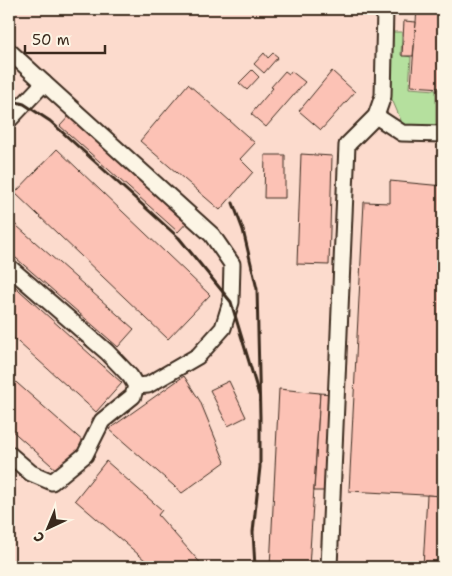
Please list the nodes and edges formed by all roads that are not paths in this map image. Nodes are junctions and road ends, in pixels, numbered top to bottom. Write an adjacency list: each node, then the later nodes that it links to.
1 (385, 9): 4 (lane)
2 (9, 51): 3 (lane)
3 (44, 84): 5 (lane); 8 (lane)
4 (376, 116): 6 (lane); 10 (lane)
5 (9, 120)
6 (443, 134)
7 (9, 267): 8 (lane)
8 (136, 386): 9 (lane)
9 (9, 454)
10 (329, 567)

